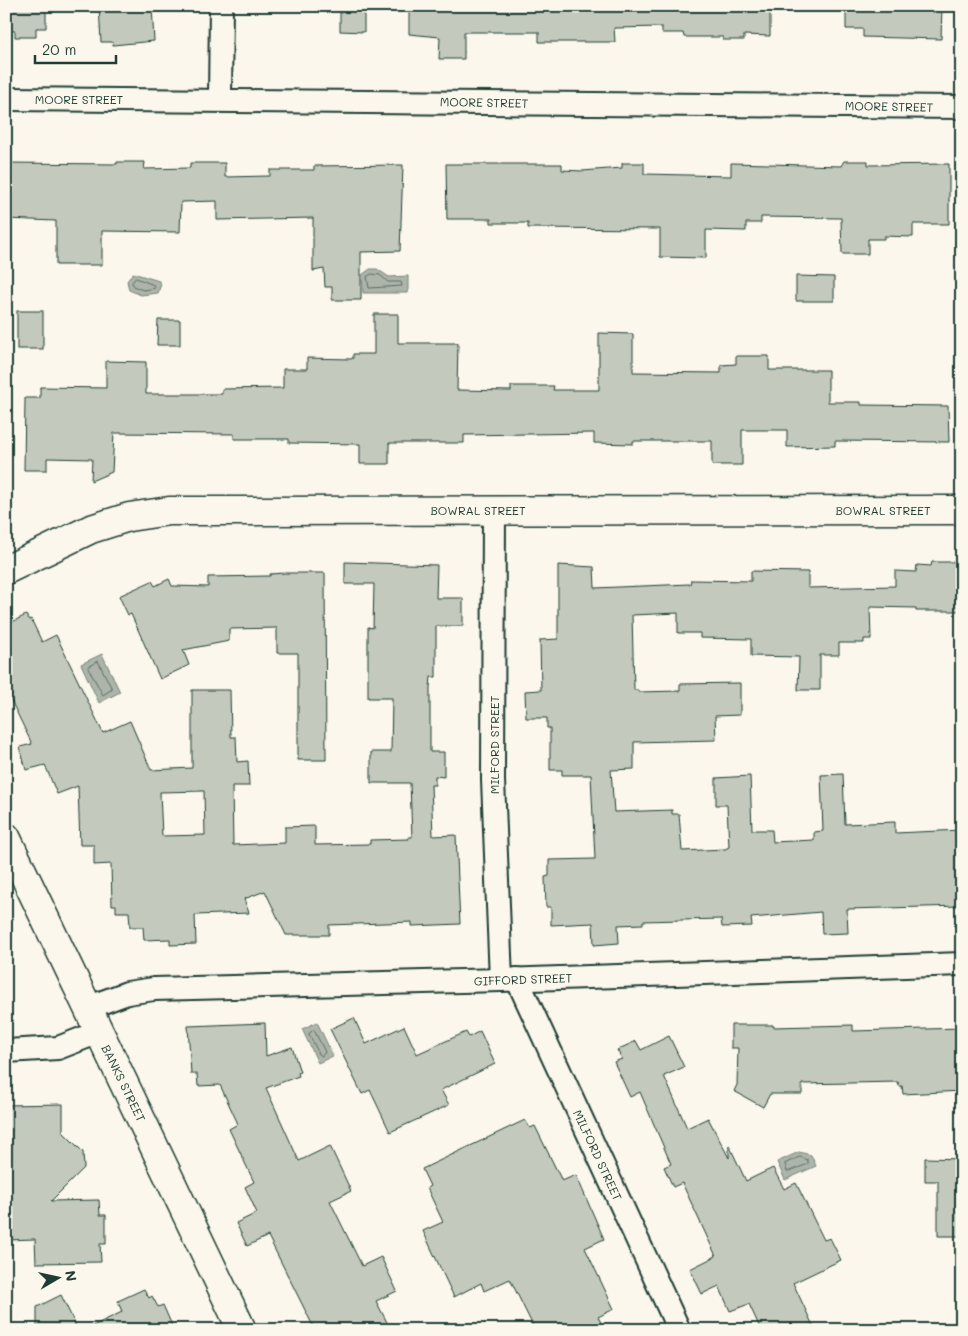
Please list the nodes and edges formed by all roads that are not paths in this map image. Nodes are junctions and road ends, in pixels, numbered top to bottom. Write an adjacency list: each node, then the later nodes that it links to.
1 (221, 6): 3 (street)
2 (6, 99): 3 (street, MOORE STREET)
3 (220, 99): 4 (street, MOORE STREET)
4 (962, 106)
5 (494, 510): 6 (street, BOWRAL STREET); 7 (street, BOWRAL STREET); 10 (street, MILFORD STREET)
6 (962, 510)
7 (6, 570)
8 (6, 836): 11 (street, BANKS STREET)
9 (962, 964): 10 (street, GIFFORD STREET)
10 (509, 980): 11 (street, GIFFORD STREET); 14 (street, MILFORD STREET)
11 (93, 1020): 12 (street, GIFFORD STREET); 13 (street, BANKS STREET)
12 (6, 1051)
13 (242, 1330)
14 (678, 1330)

